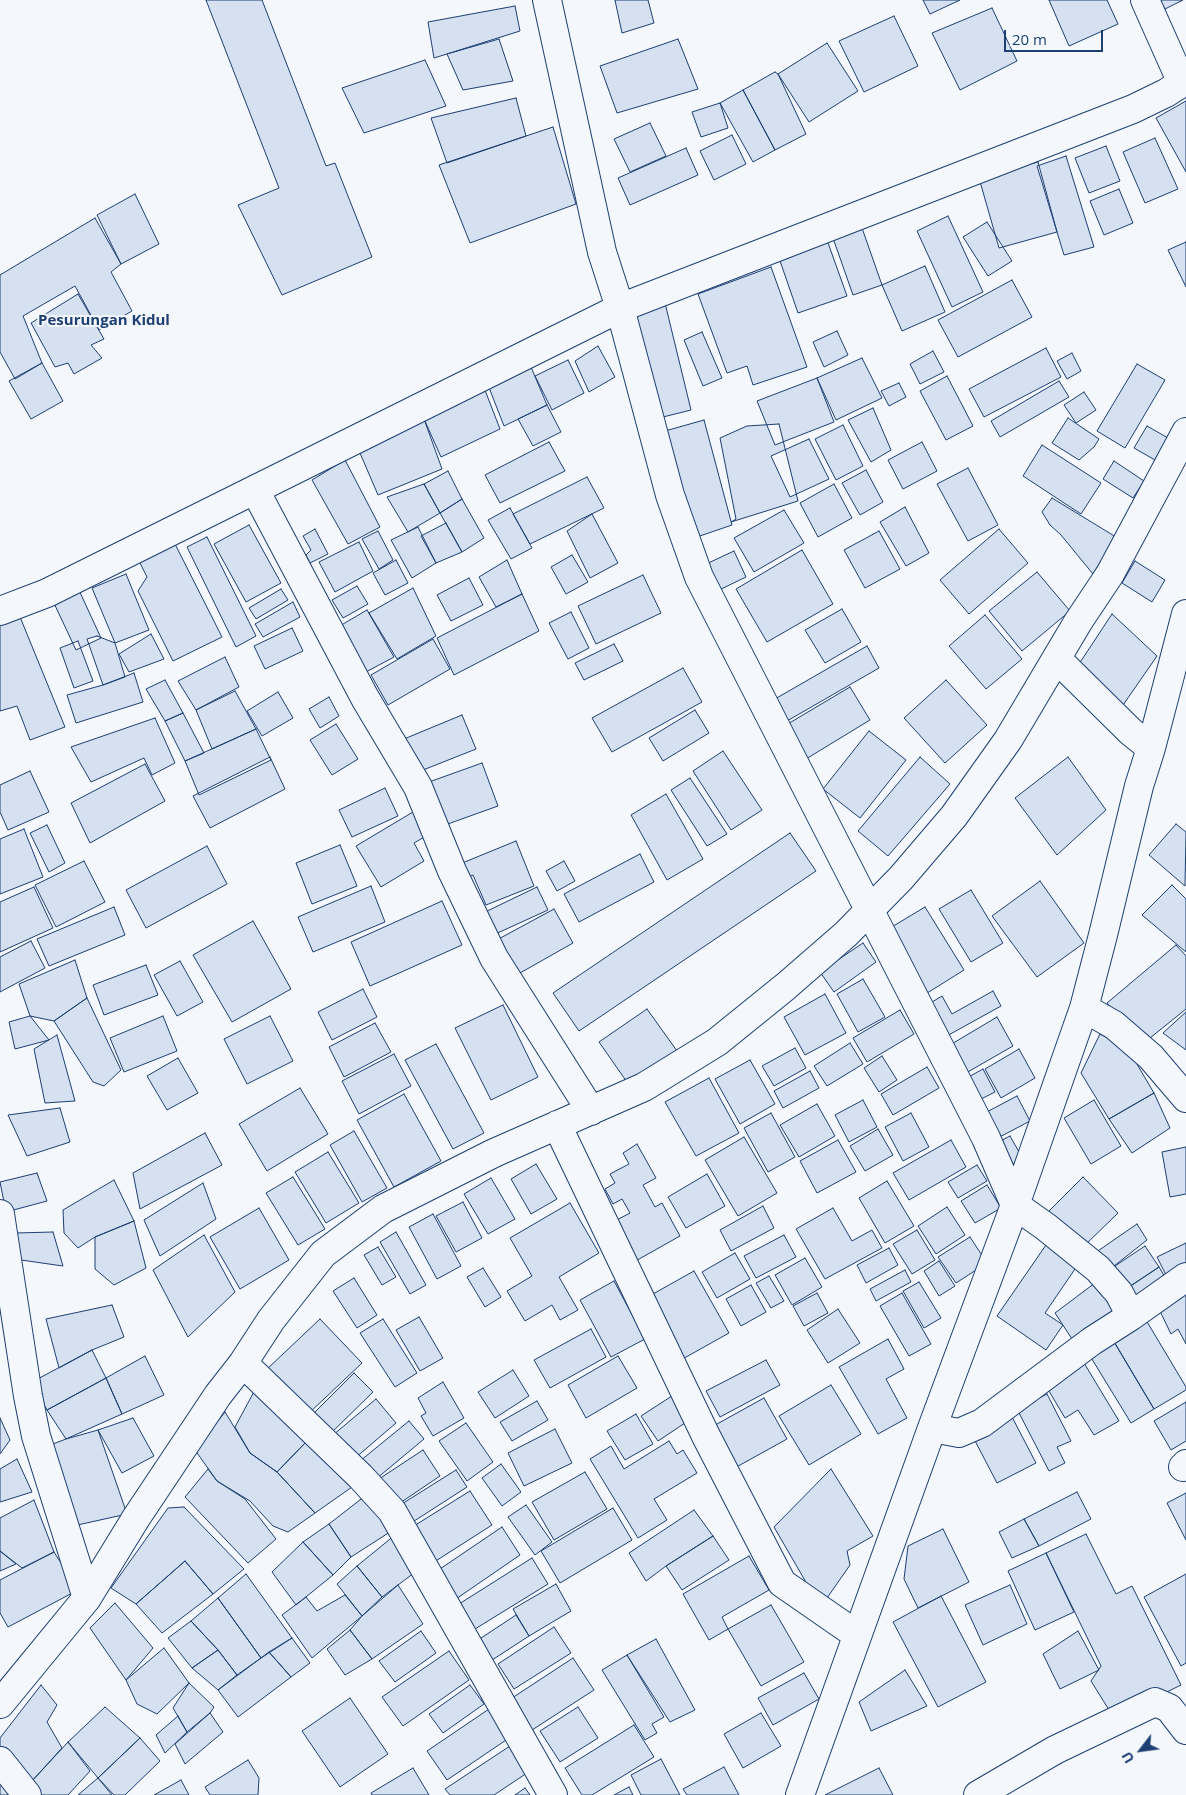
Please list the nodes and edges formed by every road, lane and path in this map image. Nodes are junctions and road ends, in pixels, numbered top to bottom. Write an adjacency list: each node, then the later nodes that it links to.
1 (547, 0): 4 (street)
2 (1145, 0): 3 (street)
3 (1181, 78): 4 (street)
4 (617, 300): 6 (street); 11 (street)
5 (1186, 432): 9 (street)
6 (255, 490): 7 (street); 14 (street)
7 (0, 611)
8 (1186, 614): 10 (street)
9 (1057, 659): 10 (street); 11 (street)
10 (1150, 748): 12 (street)
11 (869, 910): 14 (street); 17 (street)
12 (1099, 1016): 13 (street); 17 (street)
13 (1186, 1098)
14 (591, 1111): 15 (street)
15 (557, 1125): 20 (street); 23 (street)
16 (0, 1214): 22 (street)
17 (1029, 1215): 19 (street); 21 (street)
18 (1186, 1278): 19 (street)
19 (1131, 1316): 21 (street)
20 (243, 1362): 22 (street); 28 (street)
21 (944, 1430): 23 (street)
22 (87, 1598): 24 (street)
23 (857, 1635): 29 (street)
24 (0, 1704)
25 (1186, 1730): 30 (street)
26 (0, 1761): 27 (street)
27 (27, 1795)
28 (554, 1795)
29 (800, 1795)
30 (978, 1795)

